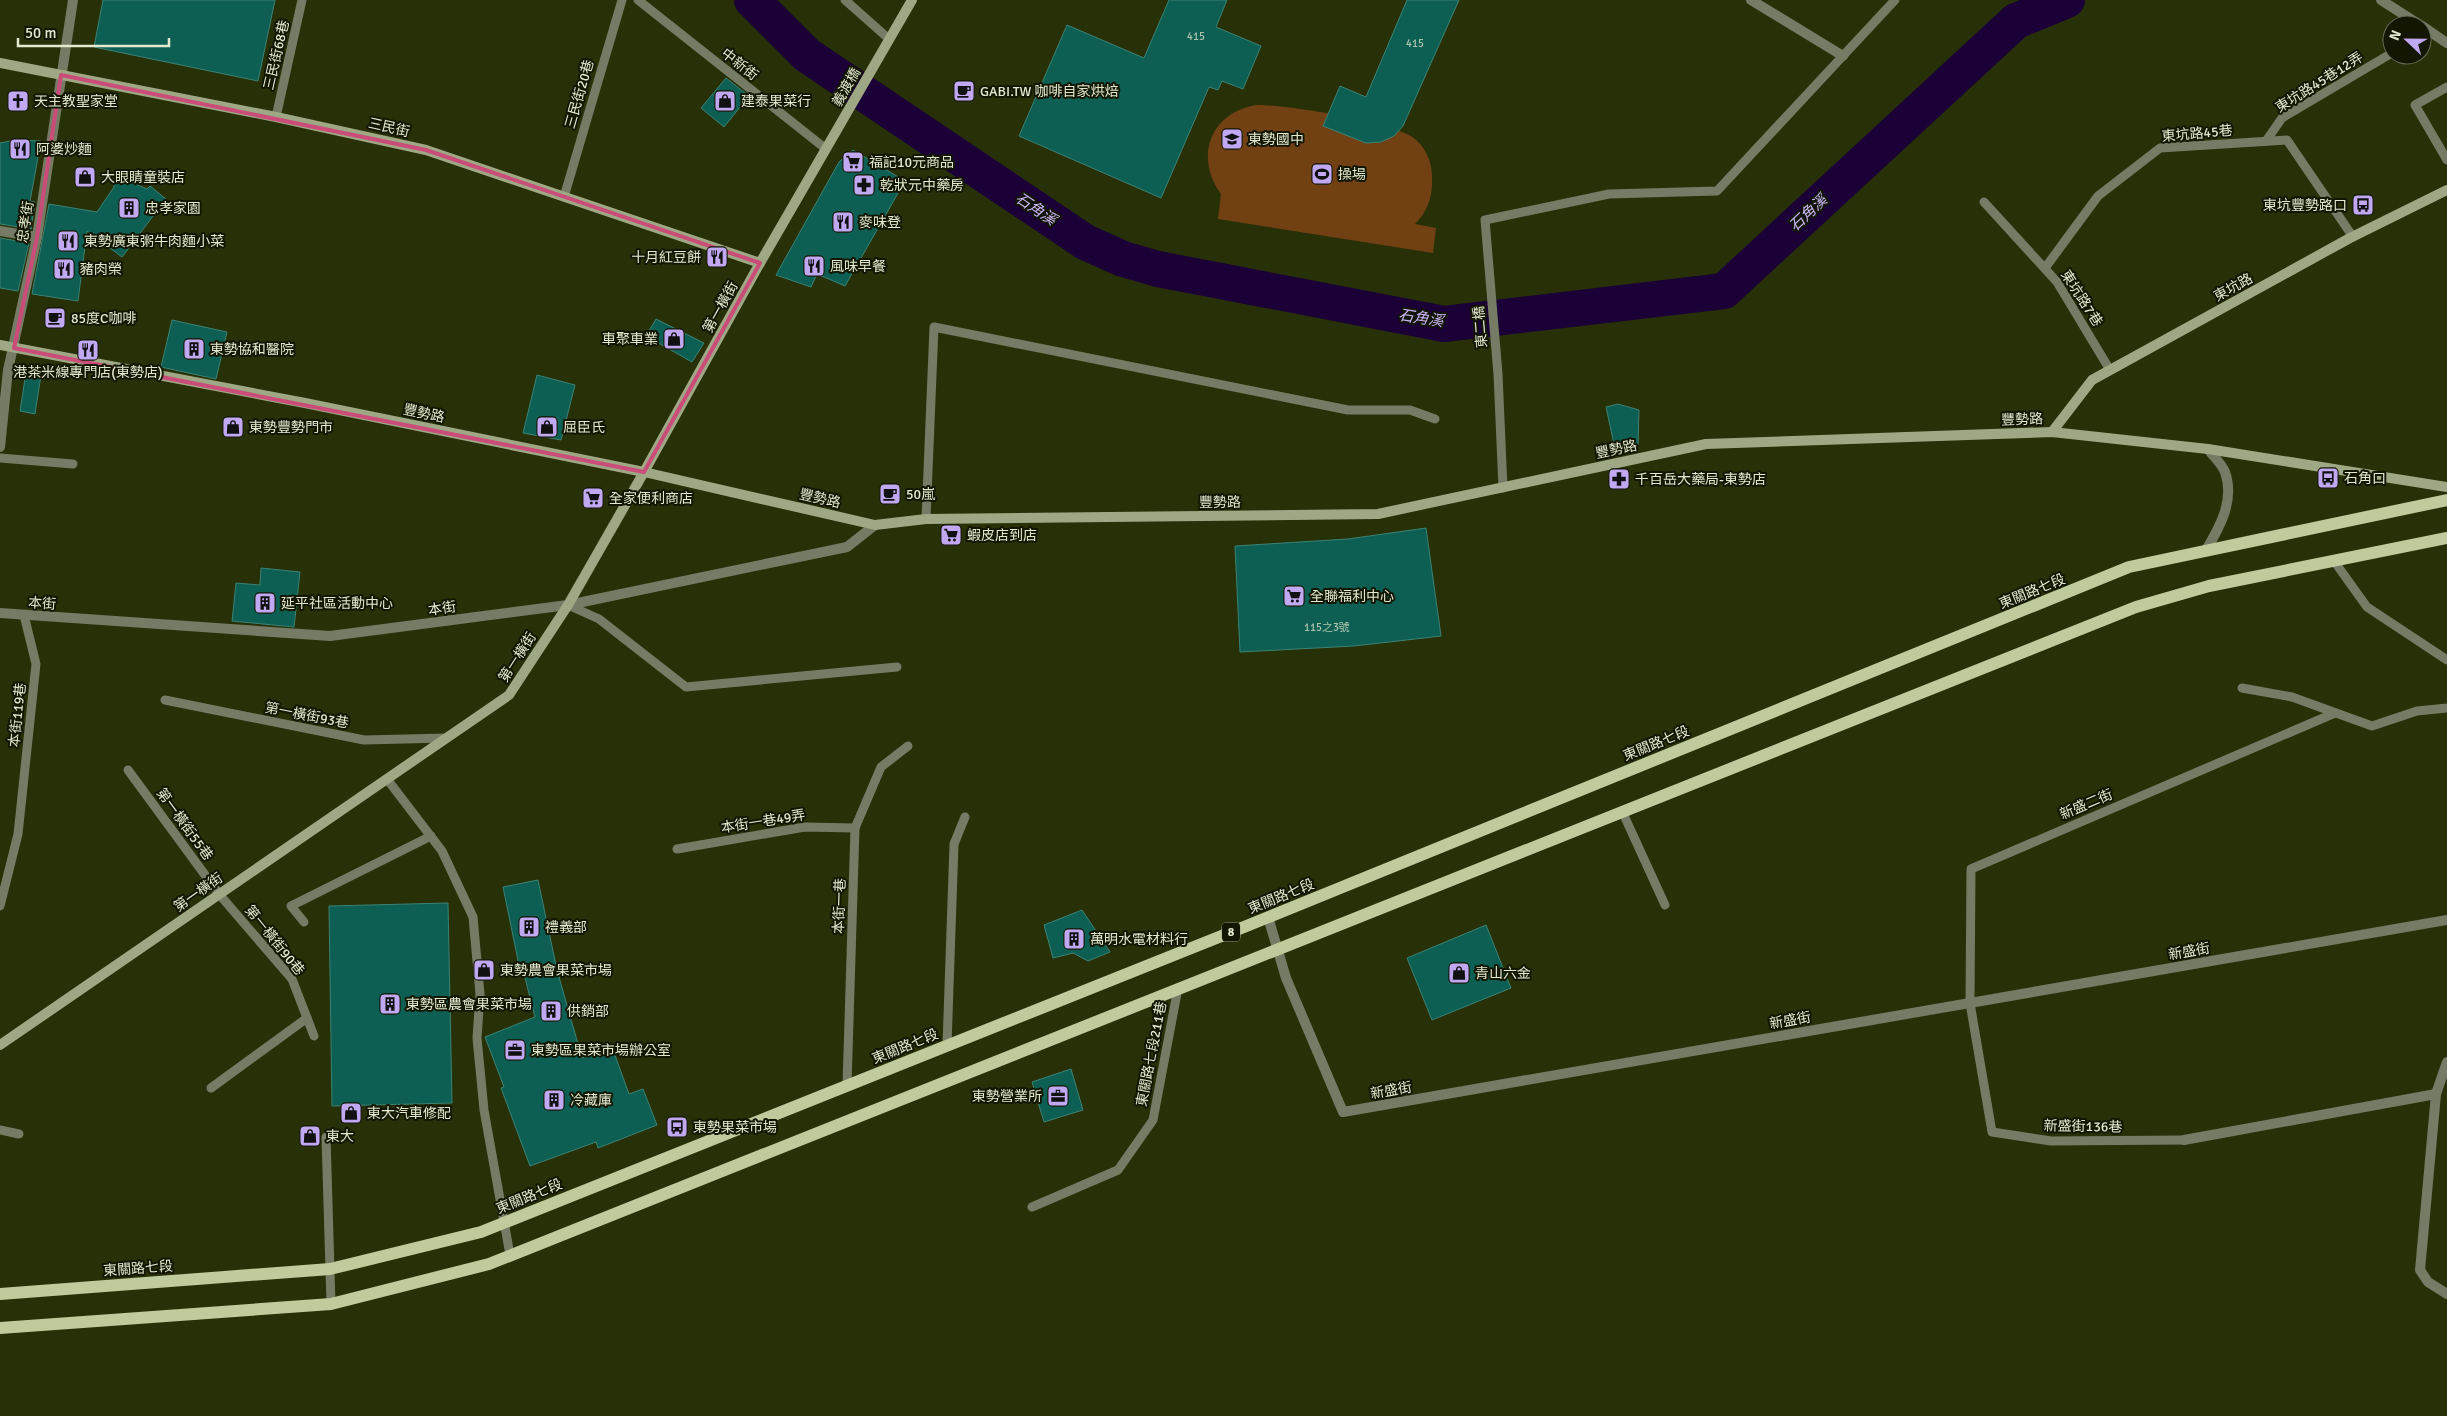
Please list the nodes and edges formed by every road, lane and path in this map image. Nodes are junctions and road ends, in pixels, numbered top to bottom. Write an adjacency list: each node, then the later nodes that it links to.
1 (73, 0): 17 (street, 忠孝街)
2 (302, 0): 19 (lane, 三民街68巷)
3 (622, 0): 24 (lane, 三民街20巷)
4 (638, 0): 21 (lane, 中新街)
5 (845, 0): 12 (lane)
6 (912, 0): 12 (street, 義渡橋)
7 (1750, 0): 14 (street)
8 (1895, 0): 14 (lane)
9 (2381, 0): 10 (street)
10 (2403, 15)
11 (2432, 34): 13 (street)
12 (889, 39): 21 (street, 義渡橋)
13 (2447, 43)
14 (1843, 56): 42 (lane, 東二橋)
15 (2382, 59): 20 (lane, 東坑路45巷12弄)
16 (0, 63): 17 (street, 三民街)
17 (61, 75): 19 (street, 三民街); 27 (street, 忠孝街)
18 (2447, 87): 22 (lane)
19 (276, 117): 24 (street, 三民街)
20 (2266, 141): 28 (lane, 東坑路45巷); 30 (lane, 東坑路45巷)
21 (826, 149): 29 (street, 第一橫街)
22 (2447, 160)
23 (2447, 190): 28 (street, 東坑路)
24 (564, 197): 29 (street, 三民街)
25 (1984, 202): 30 (lane, 東坑路7巷)
26 (0, 231): 27 (street)
27 (37, 237): 32 (street, 忠孝街)
28 (2353, 237): 33 (street, 東坑路)
29 (760, 263): 40 (street, 第一橫街)
30 (2045, 268): 33 (lane, 東坑路7巷)
31 (0, 345): 32 (street, 豐勢路)
32 (14, 348): 36 (street, 忠孝街); 40 (street, 豐勢路)
33 (2110, 370): 35 (street, 東坑路)
34 (1435, 419): 44 (lane)
35 (2052, 432): 37 (street, 豐勢路); 42 (street, 豐勢路)
36 (0, 447)
37 (2208, 450): 41 (street, 豐勢路); 47 (street)
38 (0, 458): 39 (lane)
39 (73, 464)
40 (644, 472): 45 (street, 豐勢路); 49 (street, 第一橫街)
41 (2447, 487)
42 (1503, 488): 44 (street, 豐勢路)
43 (2447, 500): 47 (main road, 東關路七段 / 8)
44 (926, 518): 45 (street, 豐勢路)
45 (875, 524): 49 (street, 本街)
46 (2447, 538): 48 (main road, 8)
47 (2206, 550): 70 (main road, 東關路七段 / 8)
48 (2334, 561): 52 (lane); 62 (main road, 8)
49 (568, 605): 51 (street, 本街); 53 (lane); 58 (street, 第一橫街)
50 (0, 613): 51 (street, 本街)
51 (24, 615): 69 (lane, 本街119巷)
52 (2447, 660)
53 (897, 667)
54 (2242, 688): 57 (lane)
55 (165, 700): 58 (lane, 第一橫街93巷)
56 (2447, 708): 57 (lane)
57 (2335, 712): 75 (lane, 新盛二街)
58 (446, 738): 61 (street, 第一橫街)
59 (908, 746): 64 (lane, 本街一巷)
60 (128, 770): 67 (lane, 第一橫街55巷)
61 (387, 779): 65 (lane); 67 (street, 第一橫街)
62 (1622, 812): 68 (lane); 73 (main road, 8)
63 (965, 817): 79 (lane)
64 (855, 828): 66 (lane, 本街一巷49弄); 81 (lane, 本街一巷)
65 (431, 836): 72 (lane); 89 (lane)
66 (677, 849)
67 (219, 894): 76 (lane, 第一橫街90巷); 78 (street, 第一橫街)
68 (1664, 905)
69 (0, 906)
70 (1268, 917): 73 (street, 新盛街); 79 (main road, 東關路七段 / 8)
71 (2447, 920): 75 (street, 新盛街)
72 (304, 922)
73 (1278, 948): 74 (main road, 8); 75 (street, 新盛街)
74 (1178, 988): 88 (lane, 東關路七段211巷); 90 (main road, 8)
75 (1970, 1003): 87 (lane, 新盛街136巷)
76 (307, 1018): 77 (lane, 第一橫街90巷); 82 (lane)
77 (314, 1036)
78 (0, 1045)
79 (947, 1045): 81 (main road, 東關路七段 / 8)
80 (2447, 1062): 83 (street)
81 (847, 1086): 89 (main road, 東關路七段 / 8)
82 (211, 1088)
83 (2436, 1094): 87 (street); 93 (street)
84 (0, 1130): 85 (lane)
85 (19, 1134)
86 (326, 1137): 91 (lane)
87 (2184, 1140)
88 (1032, 1207)
89 (503, 1222): 90 (lane); 91 (main road, 東關路七段 / 8)
90 (510, 1255): 94 (main road, 8)
91 (330, 1269): 92 (main road, 東關路七段 / 8); 94 (lane)
92 (0, 1294)
93 (2447, 1294)
94 (332, 1304): 95 (main road, 8)
95 (0, 1328)

